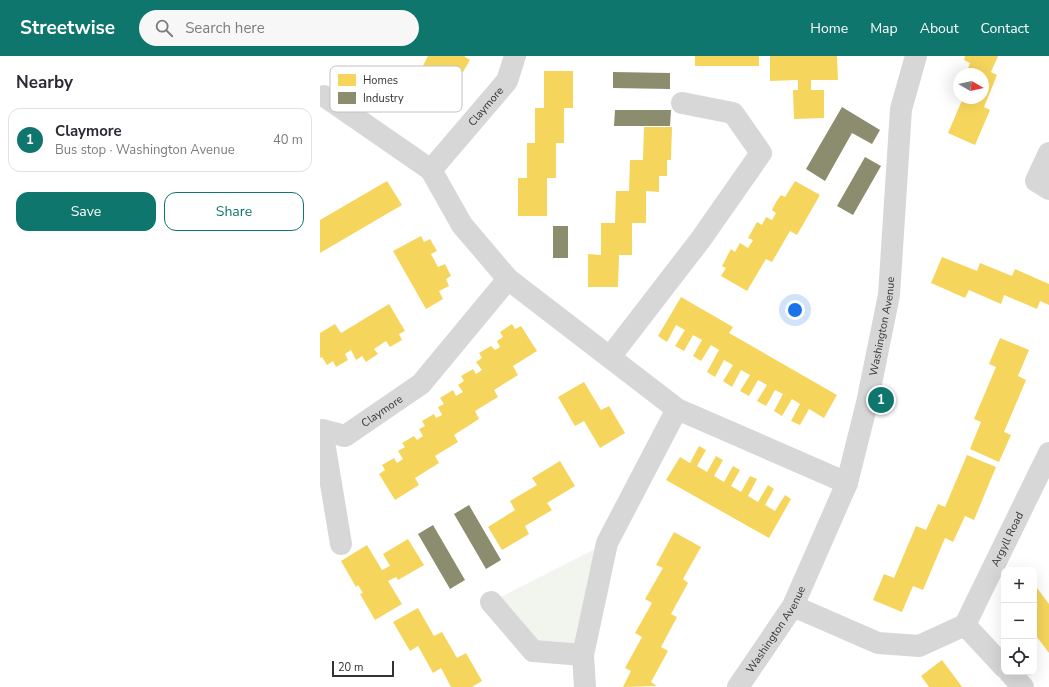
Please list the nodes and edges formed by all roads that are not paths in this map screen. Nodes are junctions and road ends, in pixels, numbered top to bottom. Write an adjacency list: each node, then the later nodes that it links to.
1 (515, 56): 8 (street, Claymore)
2 (916, 56): 14 (street, Washington Avenue)
3 (321, 94): 4 (street)
4 (330, 100)
5 (682, 103): 11 (street)
6 (347, 112): 8 (street)
7 (1049, 152): 9 (street)
8 (431, 170): 10 (street)
9 (1049, 189)
10 (508, 280): 11 (street); 15 (street, Claymore)
11 (610, 357): 12 (street)
12 (677, 409): 14 (street); 19 (street)
13 (1049, 453): 18 (street, Argyll Road)
14 (847, 483): 17 (street, Washington Avenue)
15 (341, 544)
16 (491, 602): 19 (street)
17 (793, 606): 18 (street); 23 (street, Washington Avenue)
18 (965, 625): 20 (street)
19 (583, 655): 22 (street)
20 (1001, 664)
21 (1012, 675): 24 (street)
22 (585, 687)
23 (738, 687)
24 (1023, 687)

